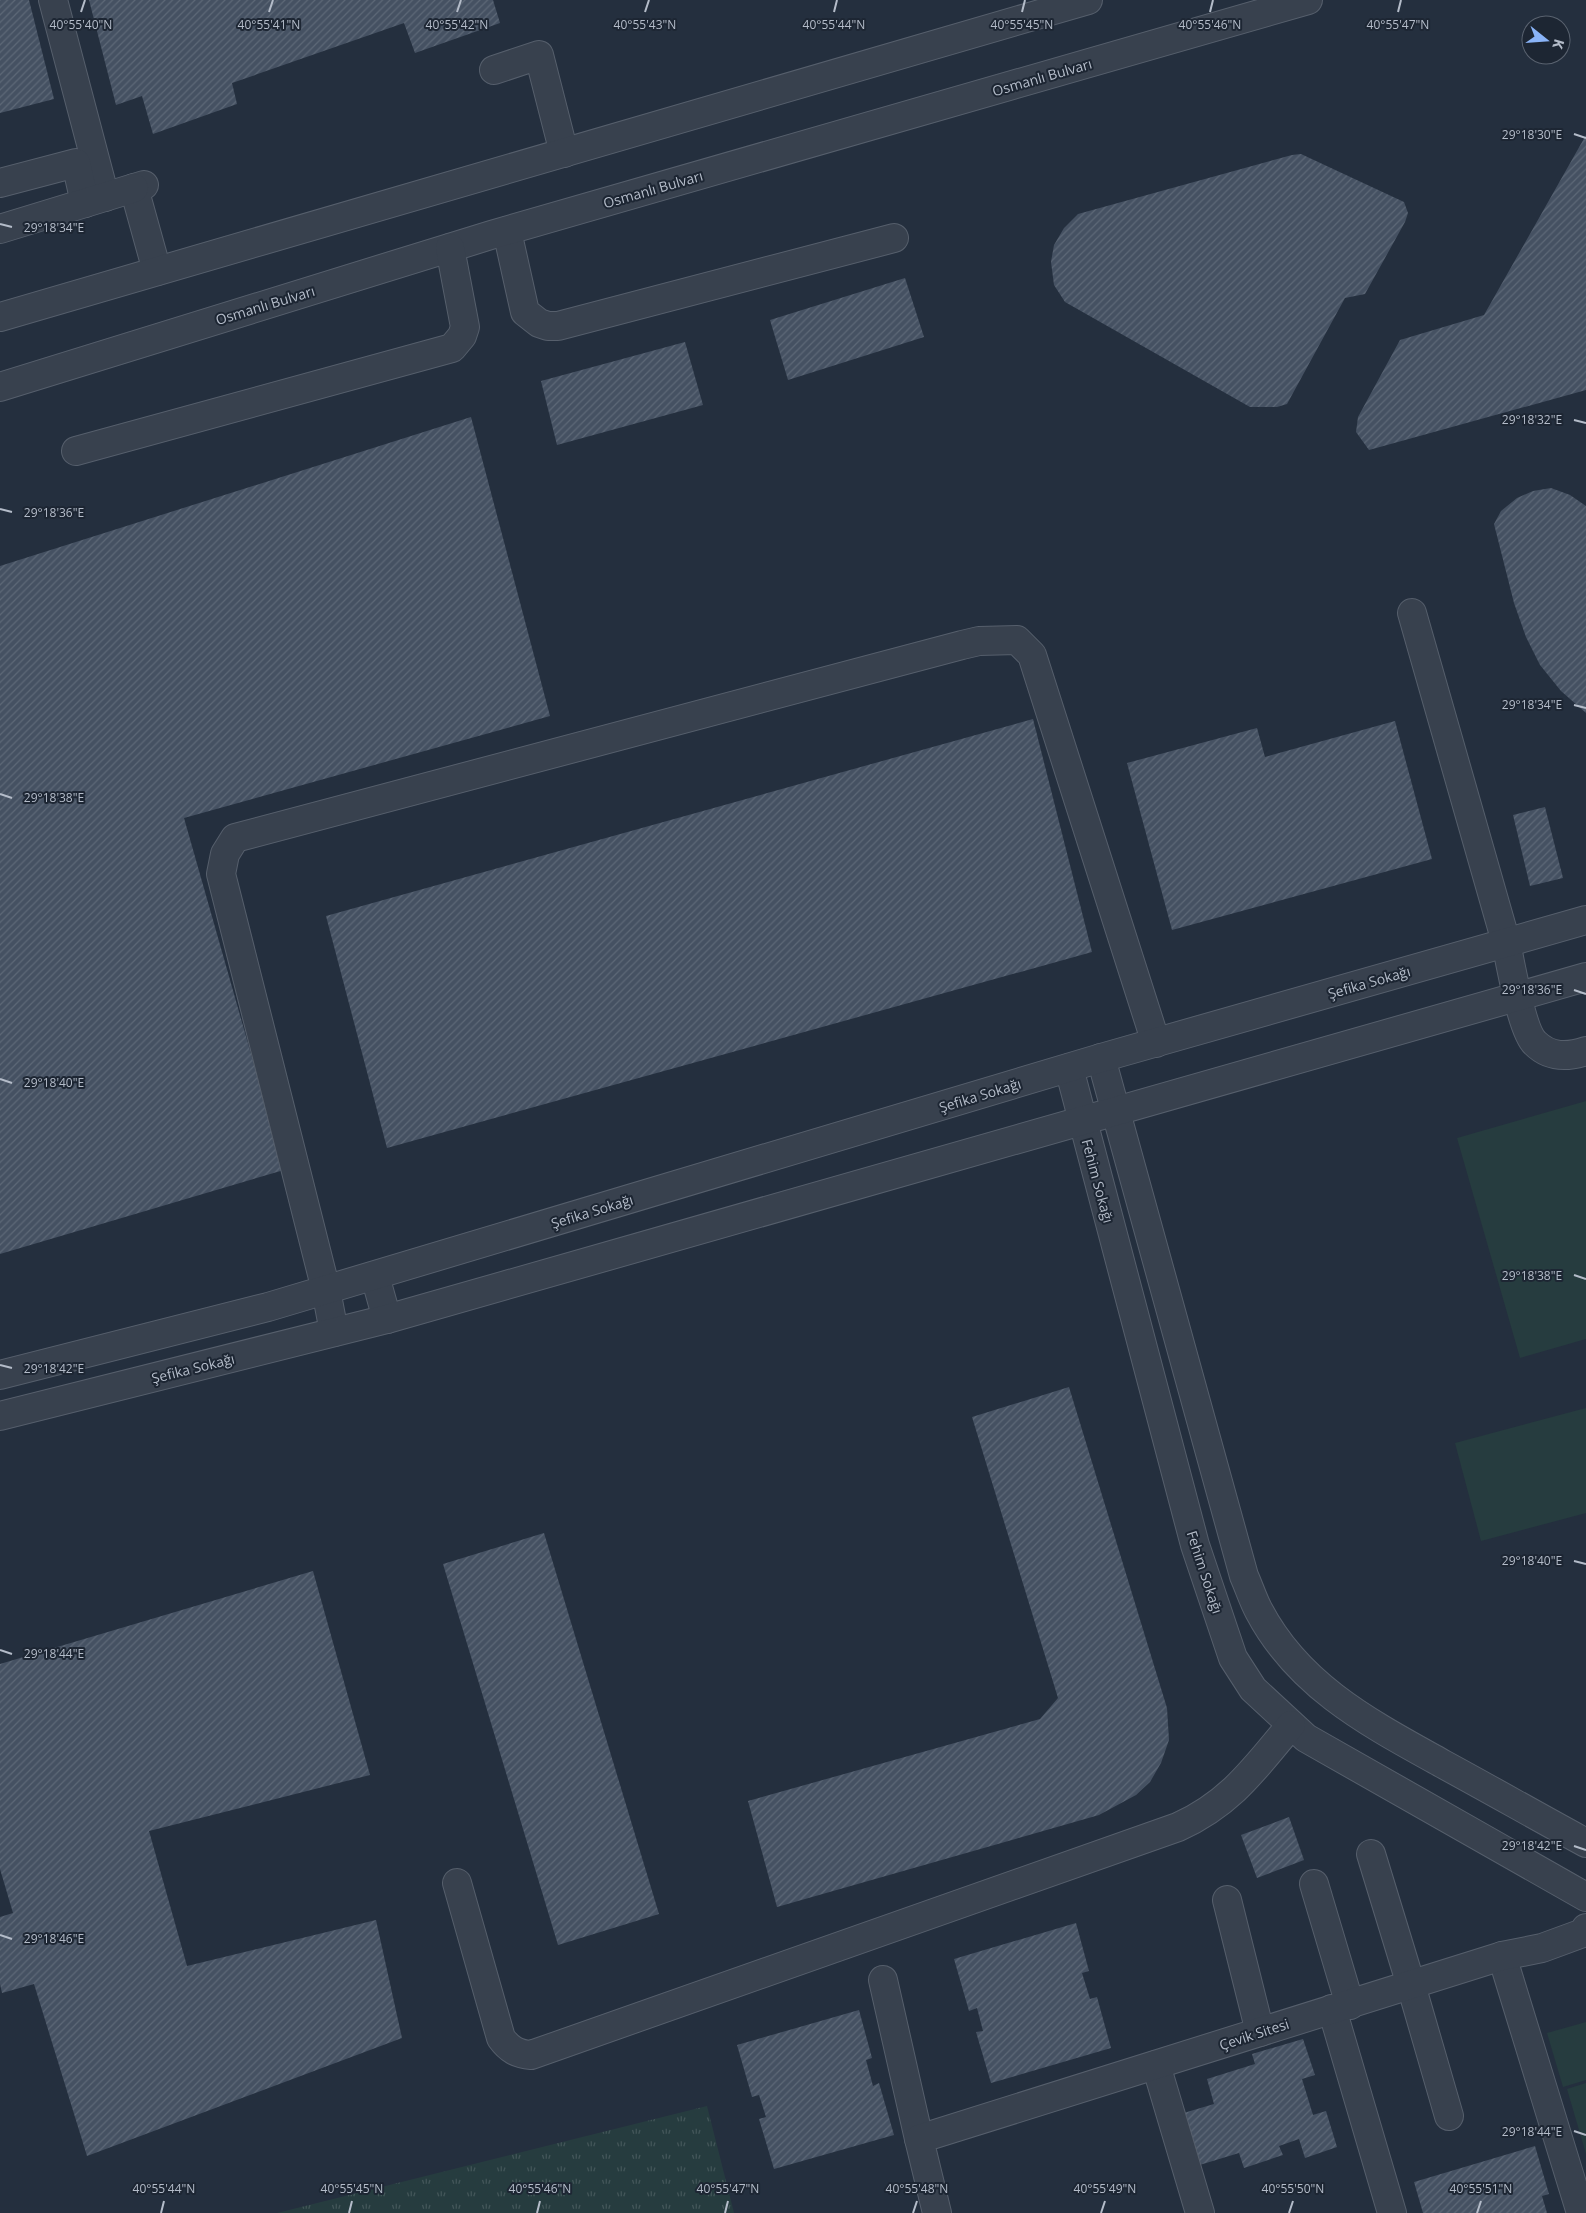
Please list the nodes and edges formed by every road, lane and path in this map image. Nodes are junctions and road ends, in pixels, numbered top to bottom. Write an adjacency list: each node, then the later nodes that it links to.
1 (53, 0): 7 (street)
2 (1088, 0): 5 (street)
3 (1308, 0): 9 (street, Osmanlı Bulvarı)
4 (494, 70): 5 (street)
5 (564, 153): 12 (street)
6 (0, 183): 7 (street)
7 (95, 200): 8 (street); 12 (street)
8 (0, 229)
9 (506, 231): 10 (street); 11 (street, Osmanlı Bulvarı)
10 (894, 238)
11 (450, 248): 14 (street, Osmanlı Bulvarı); 15 (street)
12 (157, 271): 13 (street)
13 (0, 317)
14 (0, 387)
15 (76, 451)
16 (1412, 614): 18 (street)
17 (1586, 920): 18 (street, Şefika Sokağı)
18 (1506, 942): 20 (street); 21 (street, Şefika Sokağı)
19 (1586, 977): 20 (street, Şefika Sokağı)
20 (1517, 997): 22 (street); 25 (street, Şefika Sokağı)
21 (1156, 1043): 23 (street, Şefika Sokağı); 28 (street)
22 (1586, 1052)
23 (1101, 1058): 24 (street, Şefika Sokağı); 25 (street)
24 (1069, 1068): 26 (street, Fehim Sokağı); 27 (street, Şefika Sokağı)
25 (1117, 1110): 26 (street, Şefika Sokağı); 34 (street)
26 (1081, 1120): 29 (street, Şefika Sokağı); 33 (street, Fehim Sokağı)
27 (375, 1276): 28 (street, Şefika Sokağı); 29 (street)
28 (326, 1290): 30 (street); 31 (street, Şefika Sokağı)
29 (386, 1319): 30 (street, Şefika Sokağı)
30 (334, 1332): 32 (street, Şefika Sokağı)
31 (0, 1375)
32 (0, 1416)
33 (1292, 1725): 36 (street); 38 (street, Fehim Sokağı)
34 (1586, 1843)
35 (1370, 1854): 43 (street)
36 (457, 1882)
37 (1314, 1884): 44 (street)
38 (1586, 1897)
39 (1226, 1900): 45 (street)
40 (1586, 1928): 41 (street, Çevik Sitesi)
41 (1502, 1956): 43 (street, Çevik Sitesi); 52 (street)
42 (883, 1980): 48 (street)
43 (1411, 1985): 44 (street, Çevik Sitesi); 47 (street)
44 (1341, 2007): 45 (street, Çevik Sitesi); 51 (street)
45 (1260, 2032): 46 (street, Çevik Sitesi)
46 (1156, 2065): 48 (street, Çevik Sitesi); 50 (street)
47 (1449, 2116)
48 (919, 2139): 49 (street)
49 (937, 2213)
50 (1200, 2213)
51 (1392, 2213)
52 (1581, 2213)

